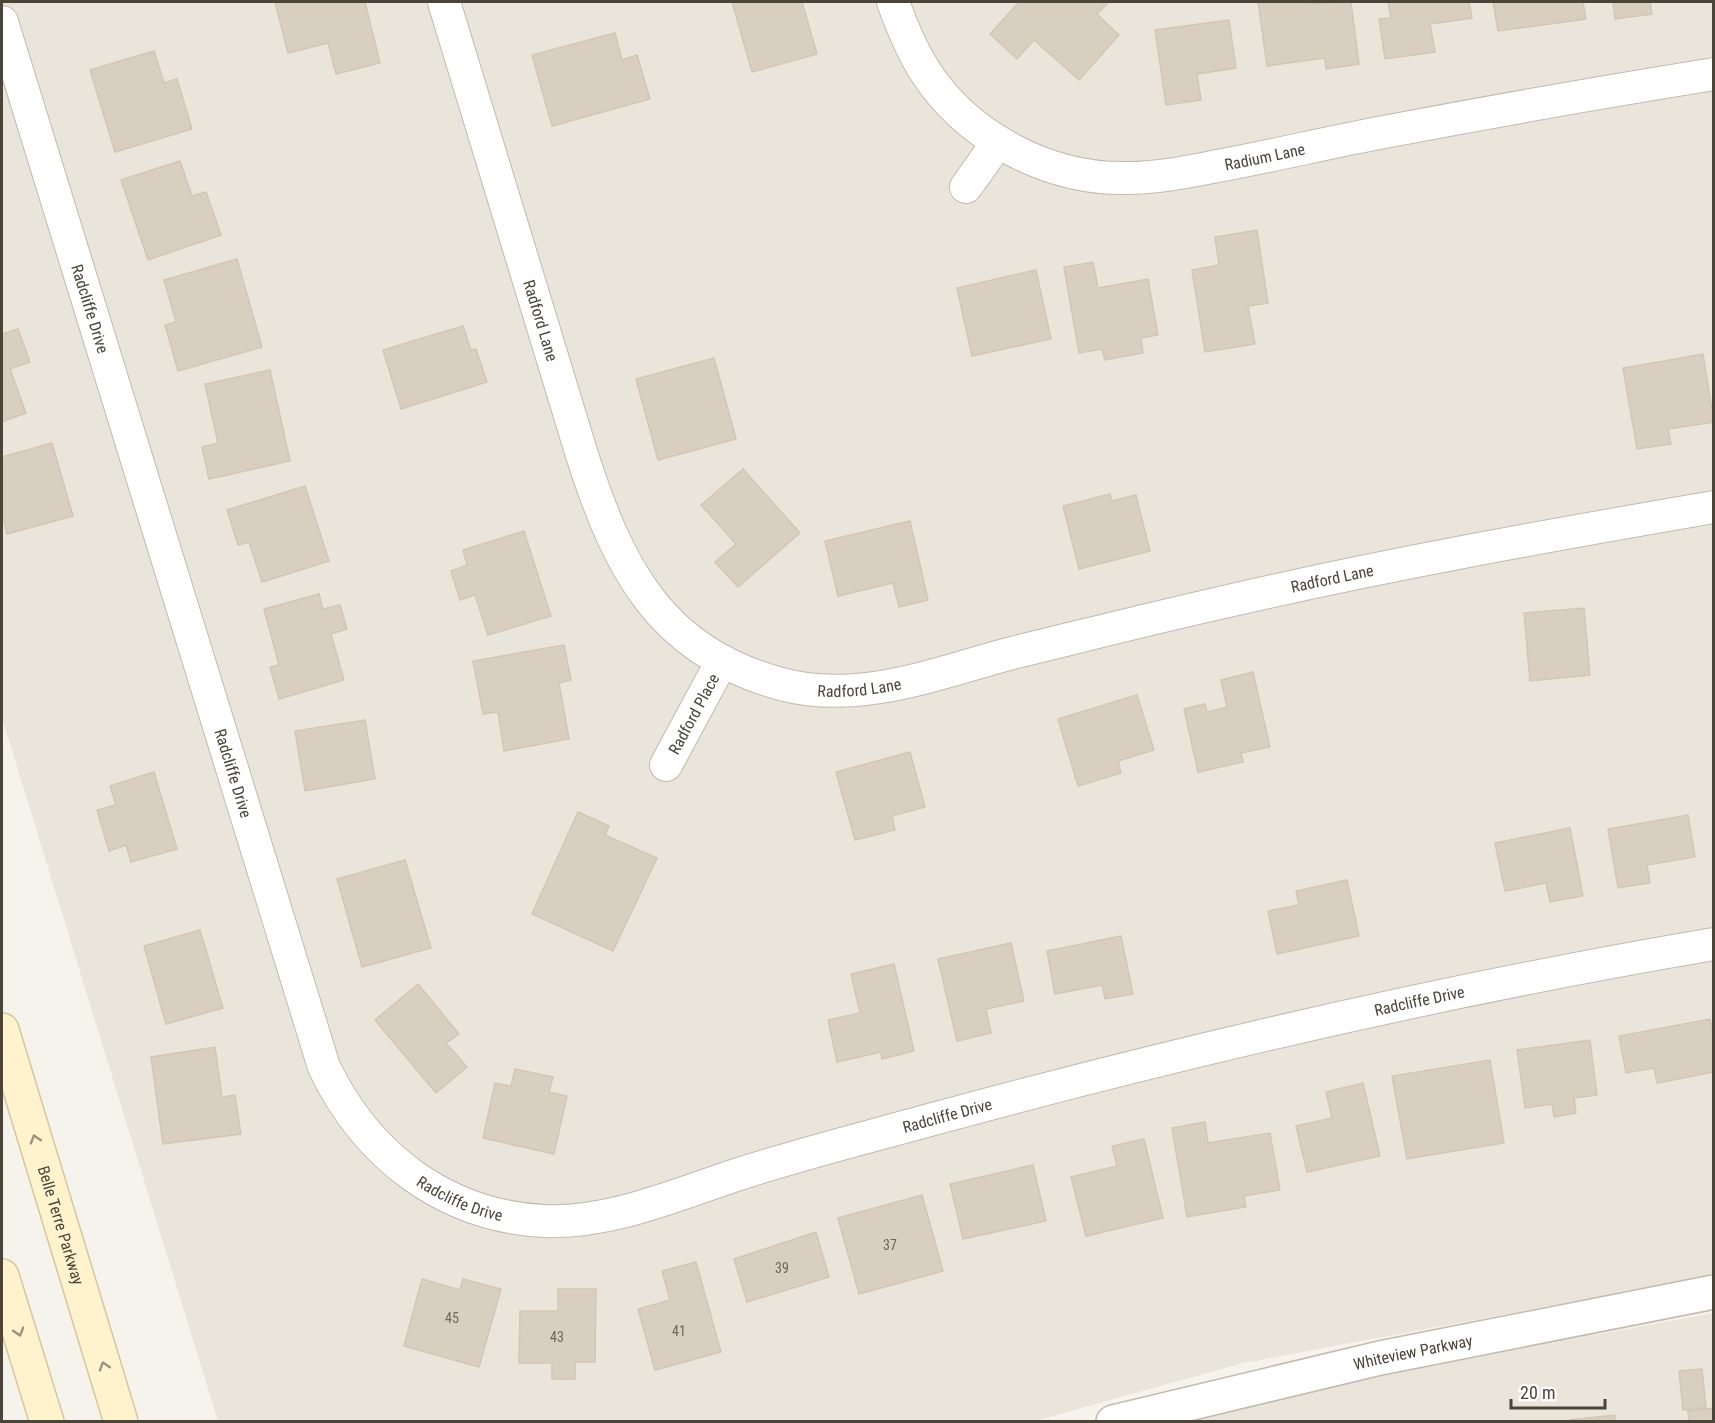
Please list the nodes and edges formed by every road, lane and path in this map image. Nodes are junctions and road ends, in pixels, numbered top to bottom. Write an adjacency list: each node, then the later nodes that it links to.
1 (444, 2): 8 (street, Radford Lane)
2 (893, 2): 5 (street, Radium Lane)
3 (2, 22): 10 (street, Radcliffe Drive)
4 (1713, 74): 5 (street, Radium Lane)
5 (998, 142): 6 (street)
6 (966, 188)
7 (1713, 507): 8 (street, Radford Lane)
8 (722, 661): 9 (street, Radford Place)
9 (666, 765)
10 (1713, 944)
11 (2, 1030): 15 (main road, Belle Terre Parkway, one-way to 11)
12 (2, 1276): 14 (main road, one-way to 14)
13 (1713, 1293): 16 (street, Whiteview Parkway)
14 (47, 1422)
15 (121, 1422)
16 (1113, 1422)

